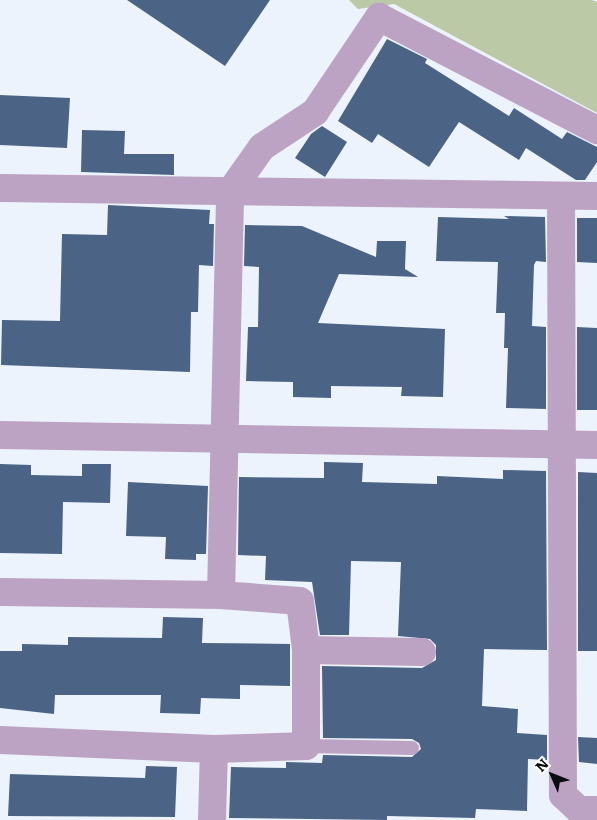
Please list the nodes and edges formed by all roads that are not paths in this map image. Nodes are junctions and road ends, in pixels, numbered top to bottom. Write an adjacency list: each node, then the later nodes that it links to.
1 (597, 130): 3 (street)
2 (0, 188): 3 (street)
3 (230, 192): 4 (street); 7 (street)
4 (561, 196): 5 (street); 8 (street)
5 (597, 196)
6 (0, 435): 7 (street)
7 (222, 438): 8 (street); 11 (street)
8 (564, 445): 9 (street); 18 (street)
9 (597, 445)
10 (0, 592): 11 (street)
11 (221, 595): 12 (street)
12 (306, 650): 13 (street); 15 (street)
13 (422, 652)
14 (0, 740): 17 (street)
15 (306, 746): 16 (lane); 17 (street)
16 (412, 748)
17 (214, 749): 19 (street)
18 (597, 810)
19 (212, 820)

